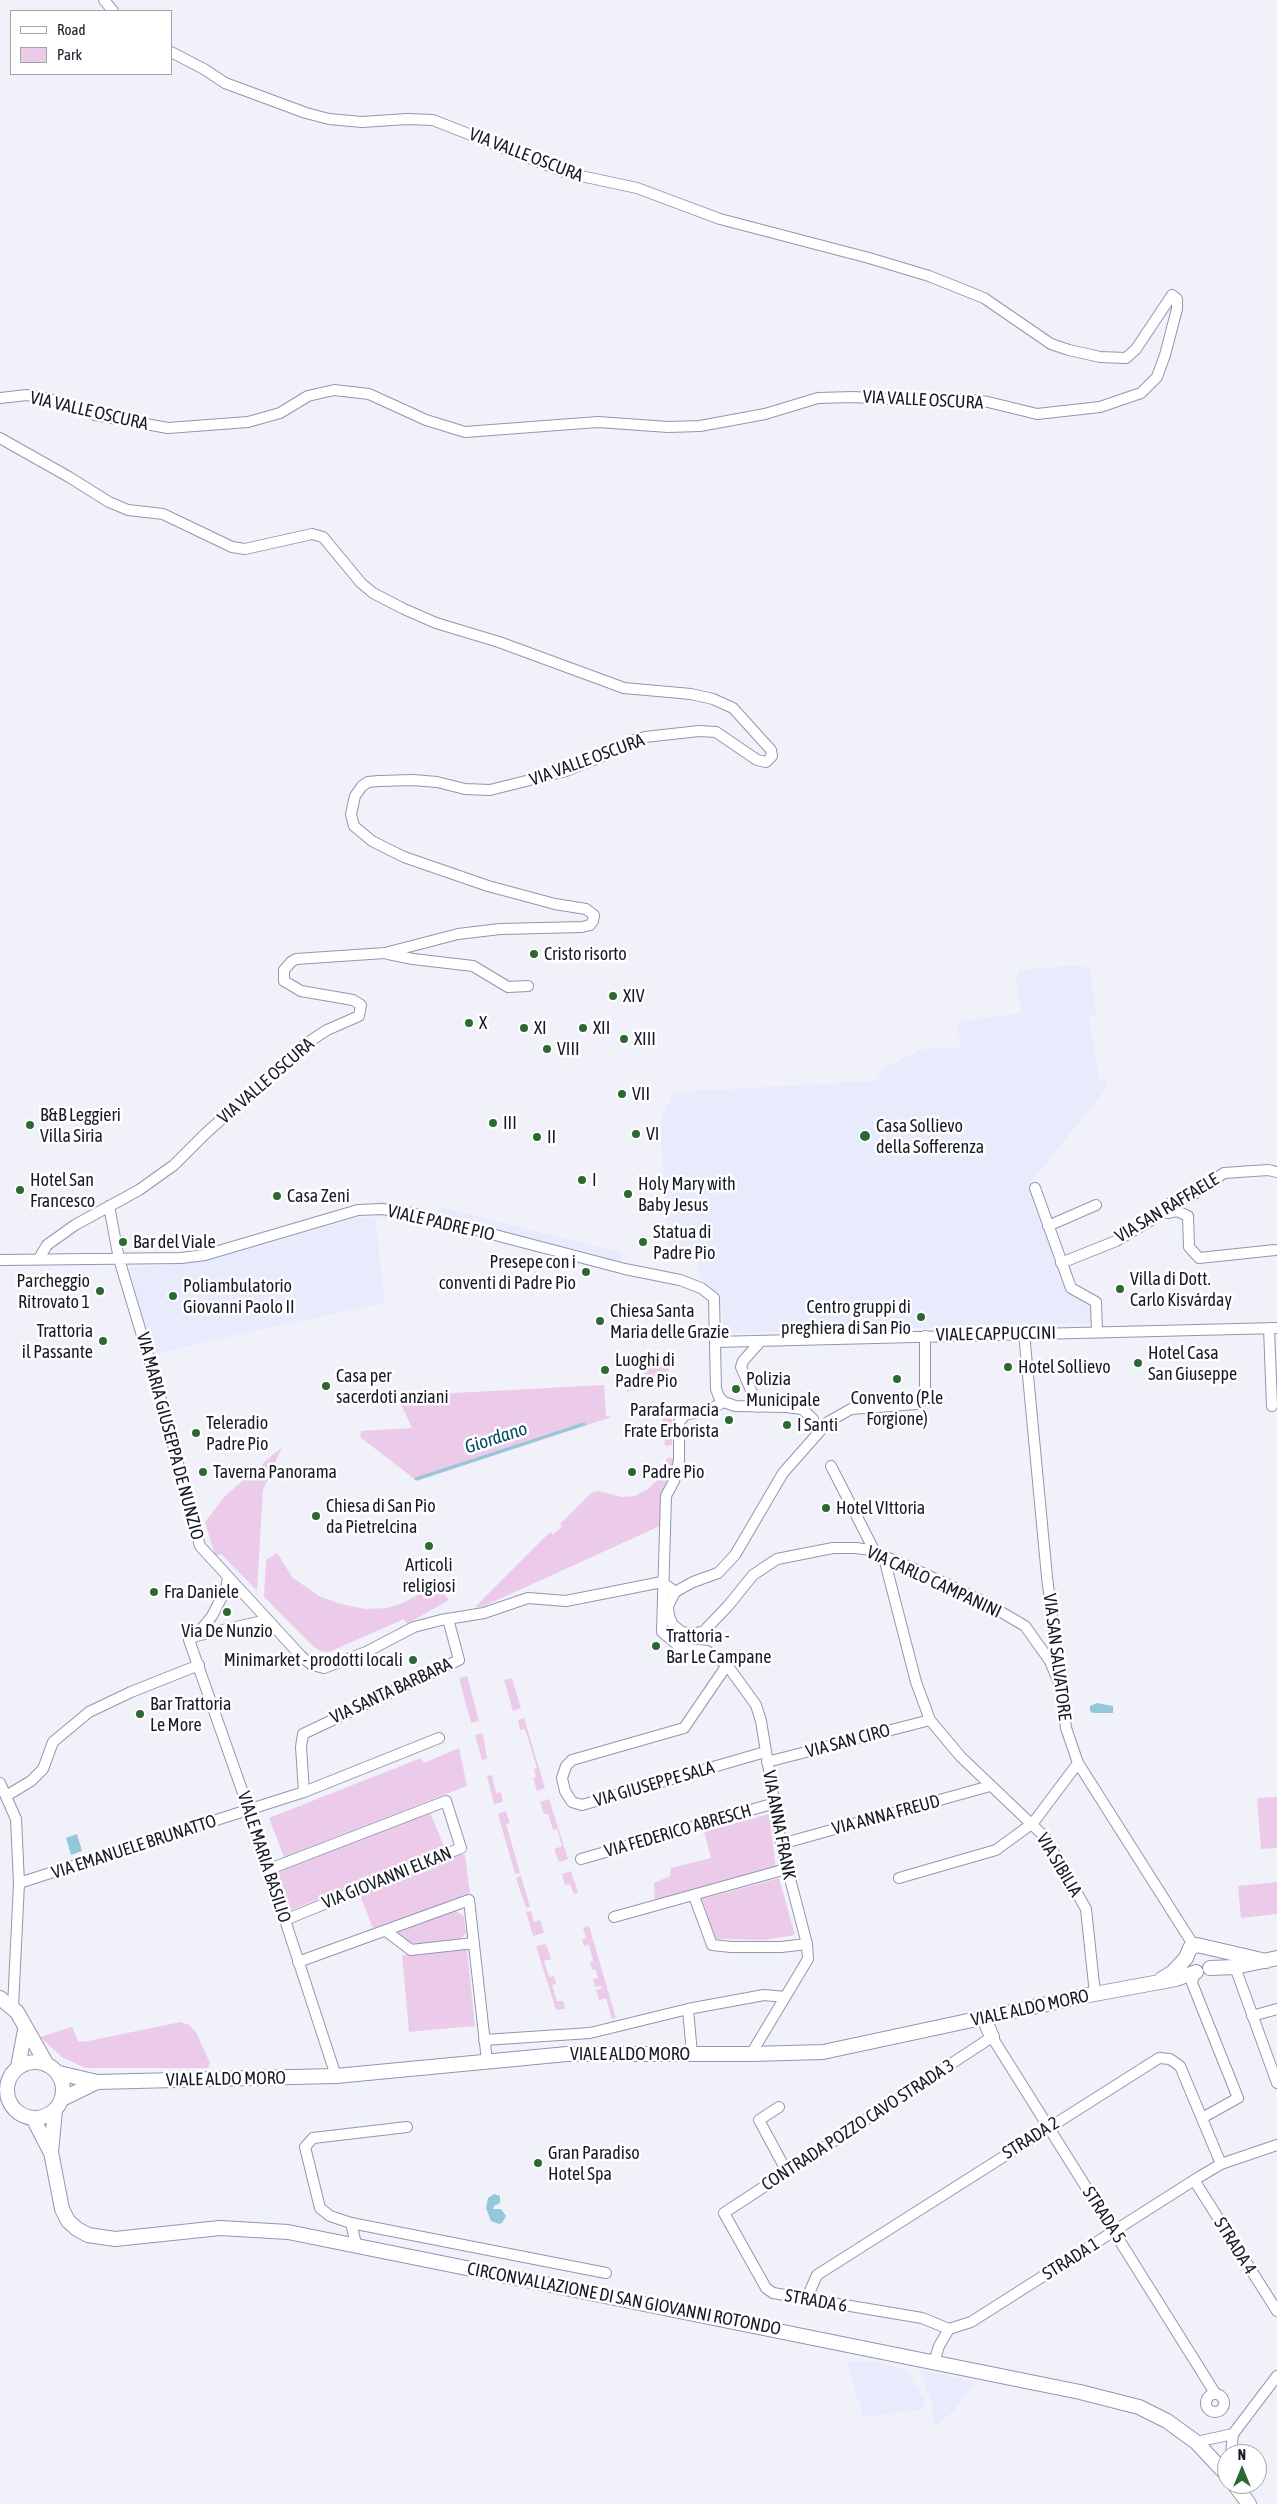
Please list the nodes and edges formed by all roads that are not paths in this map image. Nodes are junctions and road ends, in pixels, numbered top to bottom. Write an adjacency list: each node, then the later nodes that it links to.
1 (104, 0): 2 (street)
2 (112, 10)
3 (172, 53): 4 (street, VIA VALLE OSCURA)
4 (0, 398)
5 (0, 438): 6 (street, VIA VALLE OSCURA)
6 (384, 953): 7 (street); 11 (street, VIA VALLE OSCURA)
7 (528, 986)
8 (1277, 1172): 12 (street, VIA SAN RAFFAELE)
9 (1035, 1188): 13 (street)
10 (1096, 1205): 13 (street)
11 (110, 1206): 15 (street, VIA MARIA GIUSEPPA DE NUNZIO); 17 (street, VIA VALLE OSCURA)
12 (1163, 1210): 14 (street); 18 (street, VIA SAN RAFFAELE)
13 (1048, 1226): 18 (street)
14 (1275, 1250)
15 (119, 1259): 17 (street, VIALE PADRE PIO); 24 (street, VIALE PADRE PIO); 31 (street, VIA MARIA GIUSEPPA DE NUNZIO)
16 (0, 1260): 17 (street, VIALE PADRE PIO)
17 (38, 1260)
18 (1062, 1263): 20 (street)
19 (1273, 1328): 20 (street, VIALE CAPPUCCINI); 26 (street)
20 (1098, 1332): 21 (street, VIALE CAPPUCCINI)
21 (1024, 1333): 22 (street, VIALE CAPPUCCINI); 39 (street, VIA SAN SALVATORE)
22 (925, 1336): 23 (street, VIALE CAPPUCCINI); 28 (street)
23 (761, 1341): 24 (street, VIALE CAPPUCCINI); 27 (street)
24 (715, 1342): 25 (street)
25 (724, 1402): 27 (street); 32 (street)
26 (1272, 1406)
27 (758, 1407): 28 (street)
28 (817, 1432): 33 (street)
29 (831, 1466): 30 (street)
30 (880, 1556): 33 (street, VIA CARLO CAMPANINI); 39 (street, VIA CARLO CAMPANINI); 40 (street)
31 (228, 1578): 35 (street, VIA MARIA GIUSEPPA DE NUNZIO); 36 (street)
32 (662, 1582): 33 (street); 34 (street); 38 (street, VIA ANNA FRANK)
33 (675, 1592)
34 (448, 1619): 35 (street, VIA MARIA GIUSEPPA DE NUNZIO); 46 (street, VIA SANTA BARBARA)
35 (267, 1620): 36 (street)
36 (192, 1638): 37 (street, VIALE MARIA BASILIO)
37 (199, 1665): 47 (street); 49 (street, VIALE MARIA BASILIO)
38 (727, 1665): 42 (street, VIA ANNA FRANK); 42 (street, VIA GIUSEPPE SALA)
39 (1059, 1683): 43 (street, VIA SAN SALVATORE)
40 (930, 1720): 42 (street, VIA SAN CIRO); 45 (street)
41 (438, 1738): 46 (street, VIA EMANUELE BRUNATTO)
42 (766, 1757): 48 (street, VIA ANNA FRANK)
43 (1078, 1764): 50 (street); 63 (street, VIA SAN SALVATORE)
44 (0, 1783): 47 (street)
45 (990, 1786): 50 (street); 51 (street, VIA ANNA FREUD)
46 (304, 1792): 49 (street, VIA EMANUELE BRUNATTO)
47 (6, 1796): 56 (street)
48 (775, 1803): 51 (street, VIA ANNA FRANK); 52 (street, VIA FEDERICO ABRESCH)
49 (249, 1810): 54 (street, VIALE MARIA BASILIO); 56 (street, VIA EMANUELE BRUNATTO)
50 (1032, 1823): 55 (street, VIA SIBILIA); 69 (street, VIA SIBILIA)
51 (781, 1844): 53 (street, VIA ANNA FRANK)
52 (581, 1859)
53 (786, 1869): 57 (street); 62 (street, VIA ANNA FRANK)
54 (267, 1870): 59 (street, VIALE MARIA BASILIO); 59 (street, VIA GIOVANNI ELKAN)
55 (899, 1878)
56 (19, 1883): 72 (street)
57 (694, 1896): 58 (street); 62 (street)
58 (614, 1918)
59 (284, 1920): 65 (street, VIALE MARIA BASILIO)
60 (386, 1931): 61 (street); 61 (street); 65 (street)
61 (474, 1943): 79 (street)
62 (807, 1944): 70 (street, VIA ANNA FRANK)
63 (1195, 1950): 64 (main road, VIALE ALDO MORO); 67 (main road); 67 (main road); 68 (main road, VIALE ALDO MORO)
64 (1271, 1959): 66 (main road, VIALE ALDO MORO)
65 (298, 1962): 86 (street, VIALE MARIA BASILIO)
66 (1234, 1967): 67 (main road, VIALE ALDO MORO); 75 (street)
67 (1200, 1971): 68 (main road, VIALE ALDO MORO); 95 (street)
68 (1157, 1982): 69 (main road, VIALE ALDO MORO)
69 (1095, 1994): 76 (main road, VIALE ALDO MORO)
70 (785, 1997): 73 (street); 81 (street, VIA ANNA FRANK)
71 (0, 1998): 72 (main road)
72 (13, 2007): 77 (main road)
73 (688, 2009): 79 (street); 80 (street)
74 (1277, 2009): 75 (street)
75 (1252, 2016): 88 (street)
76 (984, 2018): 78 (main road); 81 (main road, VIALE ALDO MORO)
77 (25, 2030): 83 (main road); 84 (main road)
78 (992, 2037): 97 (street, STRADA 5); 102 (street, CONTRADA POZZO CAVO STRADA 3)
79 (484, 2040): 82 (street)
80 (692, 2054): 81 (main road, VIALE ALDO MORO); 82 (main road, VIALE ALDO MORO)
81 (751, 2054)
82 (487, 2061): 86 (main road, VIALE ALDO MORO)
83 (46, 2063): 84 (main road); 85 (main road)
84 (18, 2067): 89 (main road)
85 (58, 2073): 87 (main road, VIALE ALDO MORO); 90 (main road)
86 (336, 2076): 87 (main road, VIALE ALDO MORO)
87 (97, 2082): 90 (main road, VIALE ALDO MORO)
88 (1277, 2083)
89 (3, 2091): 93 (main road)
90 (59, 2104): 94 (main road); 100 (main road, CIRCONVALLAZIONE DI SAN GIOVANNI ROTONDO)
91 (779, 2107): 102 (street)
92 (0, 2110): 93 (main road)
93 (18, 2112): 94 (main road)
94 (33, 2118): 100 (main road, CIRCONVALLAZIONE DI SAN GIOVANNI ROTONDO)
95 (1202, 2118): 97 (street, STRADA 2); 101 (street, STRADA 2)
96 (407, 2127): 105 (street)
97 (1047, 2128): 106 (street, STRADA 5); 109 (street, STRADA 2)
98 (1277, 2138): 99 (street)
99 (1272, 2147): 101 (street, STRADA 1)
100 (51, 2152): 107 (main road, CIRCONVALLAZIONE DI SAN GIOVANNI ROTONDO)
101 (1222, 2164): 103 (street, STRADA 1)
102 (787, 2172): 104 (street, CONTRADA POZZO CAVO STRADA 3)
103 (1194, 2180): 106 (street, STRADA 1); 110 (street, STRADA 4)
104 (724, 2213): 109 (street, STRADA 6)
105 (351, 2223): 107 (street); 108 (street)
106 (1115, 2232): 111 (street, STRADA 1); 114 (street, STRADA 5)
107 (356, 2244): 112 (main road, CIRCONVALLAZIONE DI SAN GIOVANNI ROTONDO)
108 (606, 2273)
109 (806, 2300): 111 (street, STRADA 6)
110 (1277, 2312)
111 (950, 2329): 112 (street)
112 (934, 2362): 116 (main road, CIRCONVALLAZIONE DI SAN GIOVANNI ROTONDO)
113 (1277, 2376): 115 (street)
114 (1215, 2393)
115 (1233, 2434): 116 (street); 117 (street)
116 (1196, 2442): 118 (main road, CIRCONVALLAZIONE DI SAN GIOVANNI ROTONDO)
117 (1232, 2444)
118 (1217, 2464)

